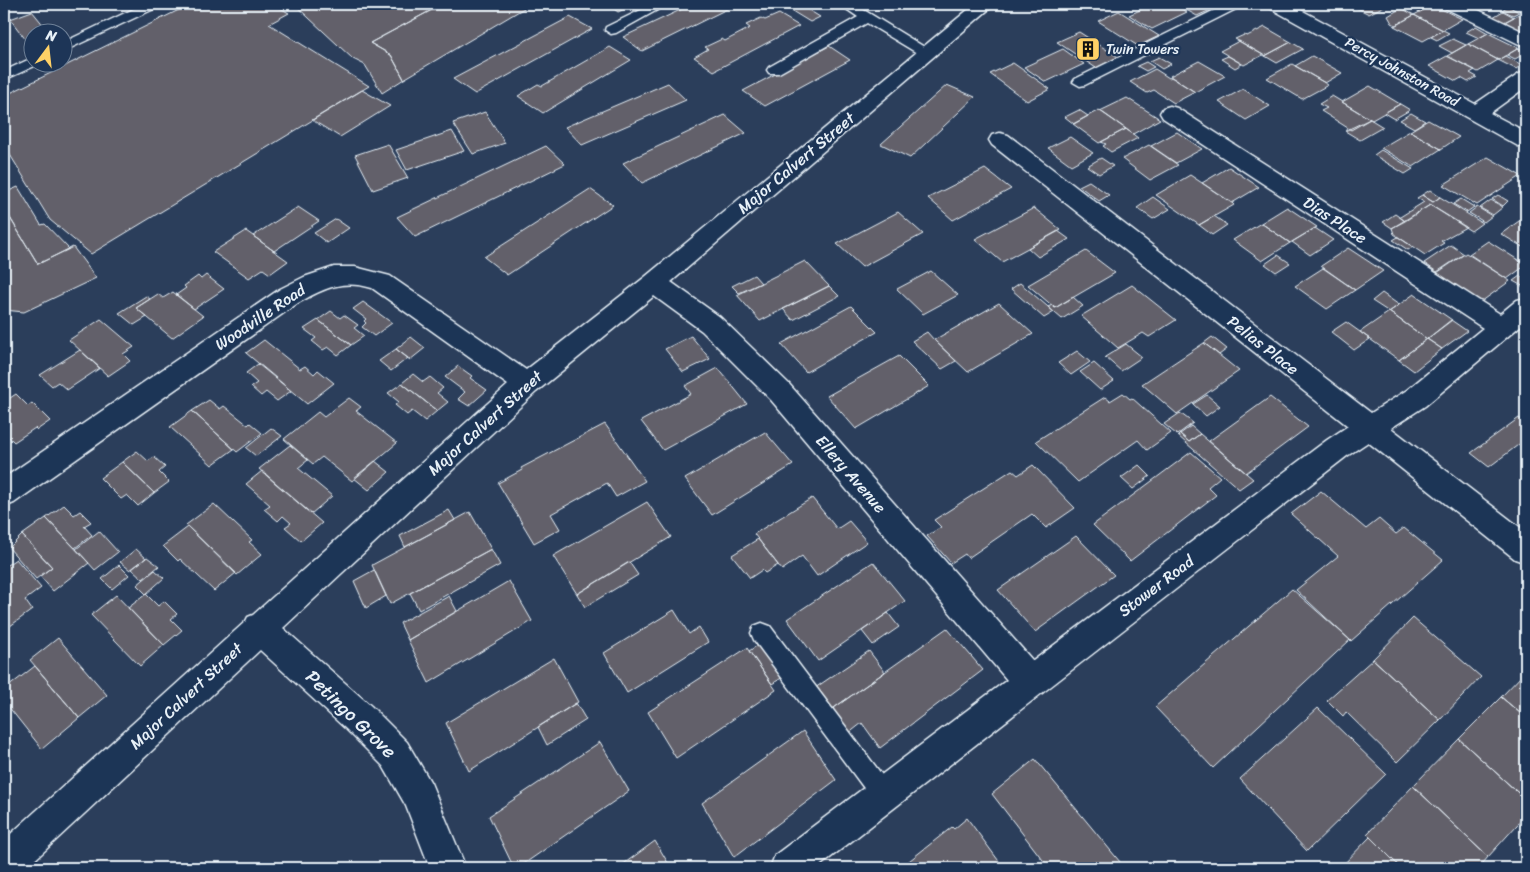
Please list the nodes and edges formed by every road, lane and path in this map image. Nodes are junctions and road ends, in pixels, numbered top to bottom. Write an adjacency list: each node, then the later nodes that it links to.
1 (154, 4): 11 (lane)
2 (662, 4): 9 (lane)
3 (845, 4): 8 (lane)
4 (986, 4): 12 (street, Major Calvert Street)
5 (1236, 4): 17 (lane)
6 (1278, 4): 19 (street, Percy Johnston Road)
7 (1452, 4): 10 (street)
8 (868, 17): 12 (lane); 14 (lane)
9 (611, 30)
10 (1526, 40)
11 (72, 43)
12 (927, 53): 22 (street, Major Calvert Street)
13 (22, 67): 15 (lane)
14 (774, 70)
15 (4, 76)
16 (1526, 78): 19 (street)
17 (1080, 82)
18 (1170, 113): 24 (street, Dias Place)
19 (1476, 113): 21 (street, Percy Johnston Road)
20 (1000, 140): 26 (street, Pelias Place)
21 (1526, 141)
22 (654, 283): 25 (street, Major Calvert Street); 31 (street, Ellery Avenue)
23 (1526, 307): 24 (street, Stower Road)
24 (1500, 327): 26 (street, Stower Road)
25 (527, 384): 27 (street, Woodville Road); 29 (street, Major Calvert Street)
26 (1369, 428): 28 (street, Pelias Place); 31 (street, Stower Road)
27 (4, 494)
28 (1526, 549)
29 (259, 628): 33 (street, Major Calvert Street); 34 (street, Petingo Grove)
30 (762, 634): 32 (lane)
31 (1030, 682): 32 (street, Stower Road)
32 (883, 796): 35 (street, Stower Road)
33 (4, 864)
34 (448, 868)
35 (788, 868)

